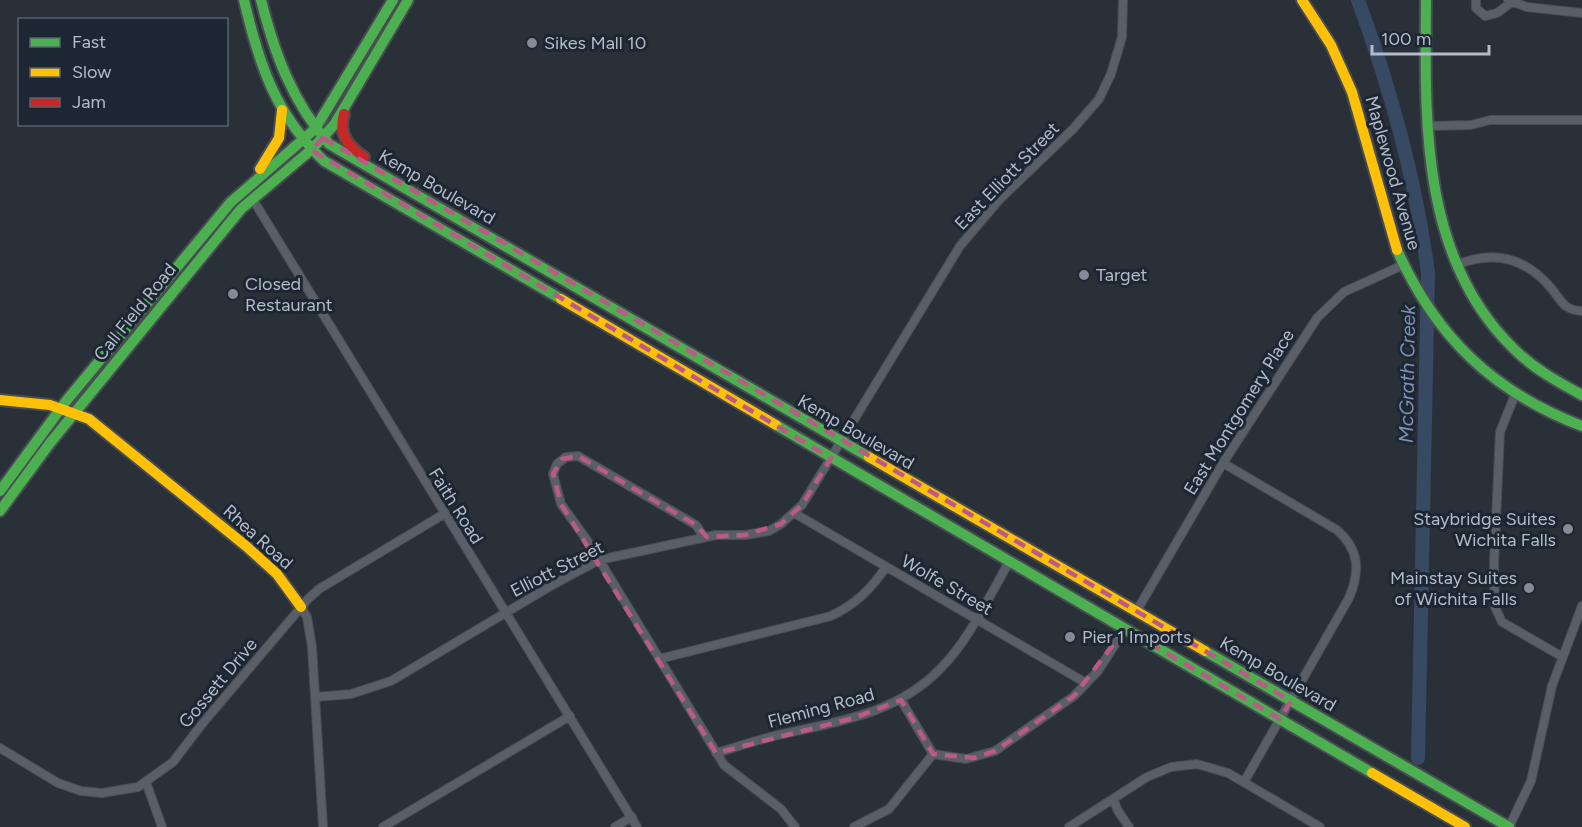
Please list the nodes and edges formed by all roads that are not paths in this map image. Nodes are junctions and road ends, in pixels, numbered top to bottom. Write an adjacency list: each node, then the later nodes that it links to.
1 (244, 0): 12 (main road, Kemp Boulevard)
2 (261, 0): 15 (main road, Kemp Boulevard)
3 (393, 0): 15 (main road, Call Field Road)
4 (408, 0): 11 (main road)
5 (1123, 0): 34 (street, East Elliott Street)
6 (1302, 0): 22 (main road, Maplewood Avenue)
7 (1426, 0): 14 (main road, Maplewood Avenue)
8 (1476, 0): 9 (street)
9 (1510, 1): 10 (street)
10 (1582, 13)
11 (353, 95): 16 (main road, Call Field Road); 19 (main road)
12 (282, 109): 17 (main road, Kemp Boulevard); 20 (main road)
13 (1582, 120): 14 (street)
14 (1426, 126): 23 (main road, Maplewood Avenue)
15 (315, 129): 16 (main road, Kemp Boulevard); 17 (main road, Call Field Road)
16 (323, 138): 18 (main road, Call Field Road); 19 (main road, Kemp Boulevard)
17 (303, 140): 18 (main road, Kemp Boulevard); 20 (main road, Call Field Road)
18 (311, 150): 21 (main road, Call Field Road); 35 (main road, Kemp Boulevard)
19 (384, 175): 34 (main road, Kemp Boulevard)
20 (252, 181): 24 (main road, Call Field Road)
21 (252, 198): 25 (main road, Call Field Road); 40 (street, Faith Road)
22 (1403, 265): 29 (main road, Maplewood Avenue); 36 (street, East Montgomery Place)
23 (1456, 265): 26 (street); 30 (main road, Maplewood Avenue)
24 (172, 274): 25 (main road); 27 (main road, Call Field Road)
25 (182, 282): 28 (main road, Call Field Road)
26 (1582, 311)
27 (126, 329): 28 (main road); 32 (main road, Call Field Road)
28 (134, 339): 32 (main road, Call Field Road)
29 (1515, 395): 33 (main road, Maplewood Avenue); 52 (street)
30 (1582, 395)
31 (0, 400): 32 (main road, Rhea Road)
32 (67, 410): 37 (main road, Call Field Road); 38 (main road, Call Field Road); 47 (main road, Rhea Road)
33 (1582, 426)
34 (840, 441): 35 (street, East Elliott Street); 42 (main road, Kemp Boulevard)
35 (831, 458): 39 (street, Elliott Street); 44 (main road, Kemp Boulevard)
36 (1223, 463): 48 (street, East Montgomery Place); 57 (street)
37 (0, 492)
38 (0, 511)
39 (794, 513): 41 (street, Elliott Street); 45 (street, Wolfe Street)
40 (444, 514): 47 (street, Gossett Drive); 49 (street, Faith Road)
41 (704, 537): 43 (street, Elliott Street); 43 (street)
42 (1018, 544): 44 (main road); 48 (main road, Kemp Boulevard)
43 (599, 560): 49 (street, Elliott Street); 53 (street)
44 (1009, 562): 50 (street, Fleming Road); 51 (main road, Kemp Boulevard)
45 (886, 567): 50 (street, Wolfe Street); 53 (street)
46 (1582, 606): 52 (street)
47 (301, 607): 55 (street, Rhea Road); 63 (street, Gossett Drive)
48 (1136, 612): 51 (main road); 57 (main road, Kemp Boulevard)
49 (506, 613): 55 (street, Elliott Street); 58 (street, Faith Road)
50 (975, 619): 54 (street, Wolfe Street); 56 (street, Fleming Road)
51 (1125, 629): 54 (street); 59 (main road, Kemp Boulevard)
52 (1562, 656): 78 (street)
53 (659, 658): 61 (street)
54 (1086, 683): 62 (street)
55 (316, 697): 68 (street, Rhea Road)
56 (901, 699): 61 (street, Fleming Road); 62 (street)
57 (1291, 701): 59 (street); 78 (main road, Kemp Boulevard)
58 (570, 716): 66 (street, Faith Road); 69 (street)
59 (1280, 719): 64 (street); 77 (main road, Kemp Boulevard)
60 (0, 748): 63 (street, Gossett Drive)
61 (716, 753): 72 (street)
62 (933, 754): 73 (street)
63 (146, 782): 67 (street)
64 (1244, 782): 65 (street); 76 (street)
65 (1114, 801): 74 (street); 75 (street)
66 (632, 817): 70 (street); 71 (street, Faith Road)
67 (162, 827)
68 (323, 827)
69 (383, 827)
70 (615, 827)
71 (637, 827)
72 (795, 827)
73 (854, 827)
74 (1069, 827)
75 (1129, 827)
76 (1320, 827)
77 (1465, 827)
78 (1509, 827)

